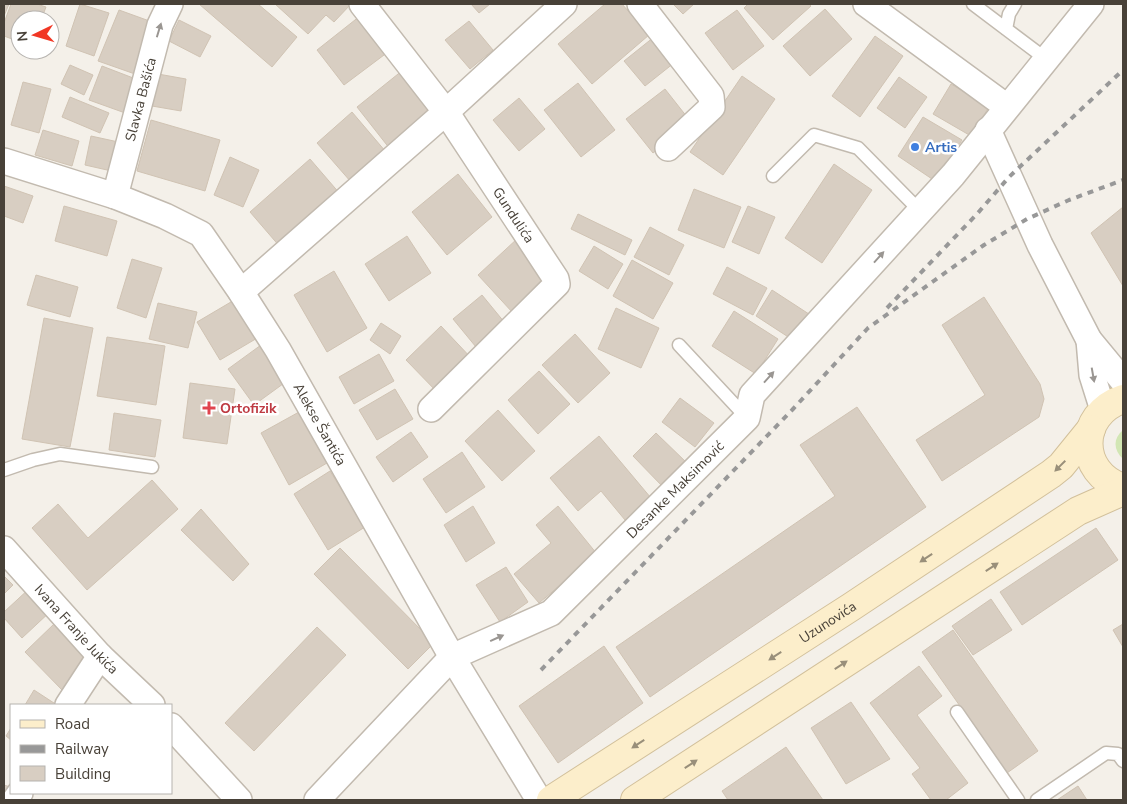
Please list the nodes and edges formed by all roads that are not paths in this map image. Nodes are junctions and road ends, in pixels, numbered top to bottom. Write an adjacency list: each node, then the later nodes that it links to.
1 (170, 4): 17 (street, Slavka Bašića, one-way to 1)
2 (362, 4): 12 (street, Gundulića)
3 (564, 4): 12 (street)
4 (640, 4): 14 (street)
5 (866, 4): 11 (street)
6 (973, 4): 9 (lane)
7 (1015, 4): 9 (lane)
8 (1091, 4): 10 (street)
9 (1006, 29): 10 (lane)
10 (1046, 59): 11 (street)
11 (1007, 107): 13 (street)
12 (446, 112): 19 (street); 23 (street, Gundulića)
13 (988, 130): 18 (street); 20 (street)
14 (668, 148)
15 (4, 161): 17 (street, Alekse Šantića)
16 (773, 176): 18 (lane)
17 (115, 196): 19 (street, Alekse Šantića)
18 (920, 211): 25 (street, one-way to 18)
19 (241, 292): 31 (street, Alekse Šantića)
20 (1089, 340): 22 (street); 24 (street, one-way to 24)
21 (679, 345): 25 (lane)
22 (1123, 381)
23 (432, 409)
24 (1106, 413): 28 (main road); 40 (main road, Uzunovića, one-way to 40)
25 (747, 418): 31 (street, Desanke Maksimović, one-way to 25)
26 (152, 467): 27 (lane)
27 (4, 470)
28 (1123, 489): 41 (main road, one-way to 28)
29 (4, 549): 30 (street, Ivana Franje Jukića)
30 (100, 656): 32 (street); 33 (street, Ivana Franje Jukića)
31 (452, 657): 38 (street, Desanke Maksimović); 39 (street, Alekse Šantića)
32 (69, 704)
33 (151, 704)
34 (957, 712): 42 (lane)
35 (172, 727): 37 (street)
36 (1123, 761): 43 (lane)
37 (240, 800)
38 (317, 800)
39 (539, 800)
40 (551, 800)
41 (635, 800)
42 (1018, 800)
43 (1037, 800)

